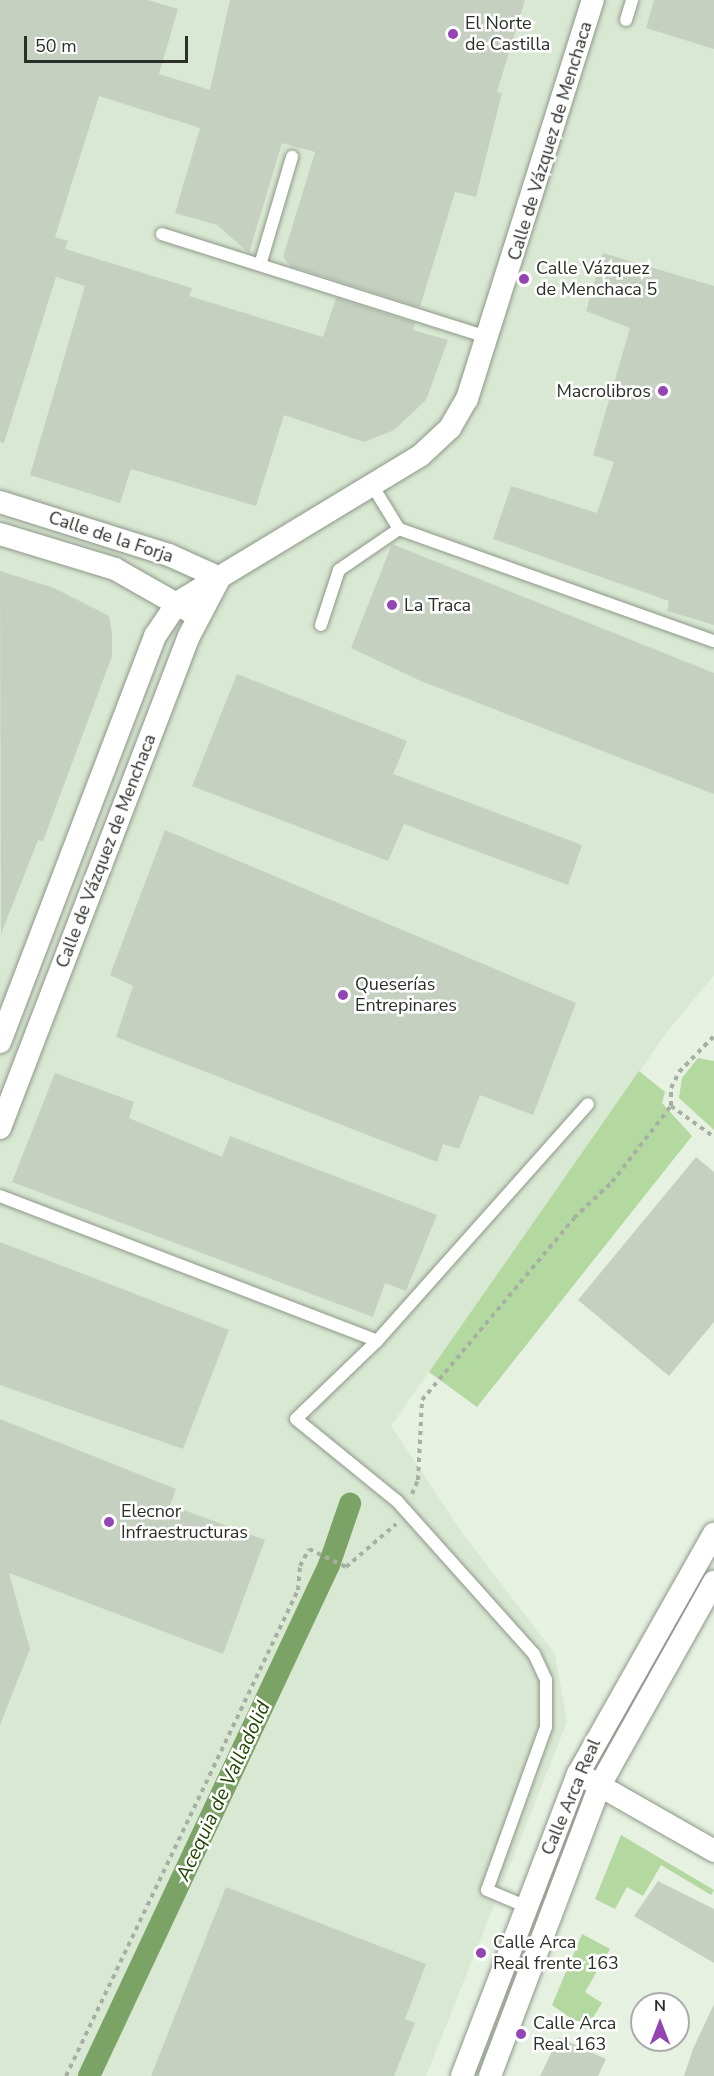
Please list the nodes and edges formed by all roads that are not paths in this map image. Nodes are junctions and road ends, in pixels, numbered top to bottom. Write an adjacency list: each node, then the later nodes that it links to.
1 (593, 0): 7 (street, Calle de Vázquez de Menchaca)
2 (632, 0): 3 (lane)
3 (626, 20)
4 (292, 157): 6 (lane)
5 (162, 234): 6 (lane)
6 (260, 265): 7 (lane)
7 (489, 338): 8 (street, Calle de Vázquez de Menchaca)
8 (372, 485): 10 (lane); 12 (street, Calle de Vázquez de Menchaca)
9 (0, 502): 12 (street, Calle de la Forja)
10 (399, 529): 15 (lane); 16 (lane)
11 (0, 534): 13 (street, Calle de la Forja)
12 (220, 578): 13 (street, Calle de Vázquez de Menchaca); 14 (street, Calle de Vázquez de Menchaca)
13 (177, 603): 14 (street, Calle de la Forja); 17 (street, Calle de Vázquez de Menchaca)
14 (198, 618): 19 (street, Calle de Vázquez de Menchaca)
15 (321, 626)
16 (714, 640)
17 (0, 1042)
18 (588, 1104): 21 (lane)
19 (0, 1128)
20 (0, 1196): 21 (lane)
21 (377, 1341): 27 (lane)
22 (714, 1534): 24 (street, Calle Arca Real)
23 (714, 1582): 25 (street, Calle Arca Real)
24 (578, 1774): 25 (street); 27 (street, Calle Arca Real)
25 (600, 1785): 26 (street); 29 (street, Calle Arca Real)
26 (714, 1851)
27 (527, 1907): 28 (street, Calle Arca Real)
28 (462, 2076)
29 (490, 2076)

